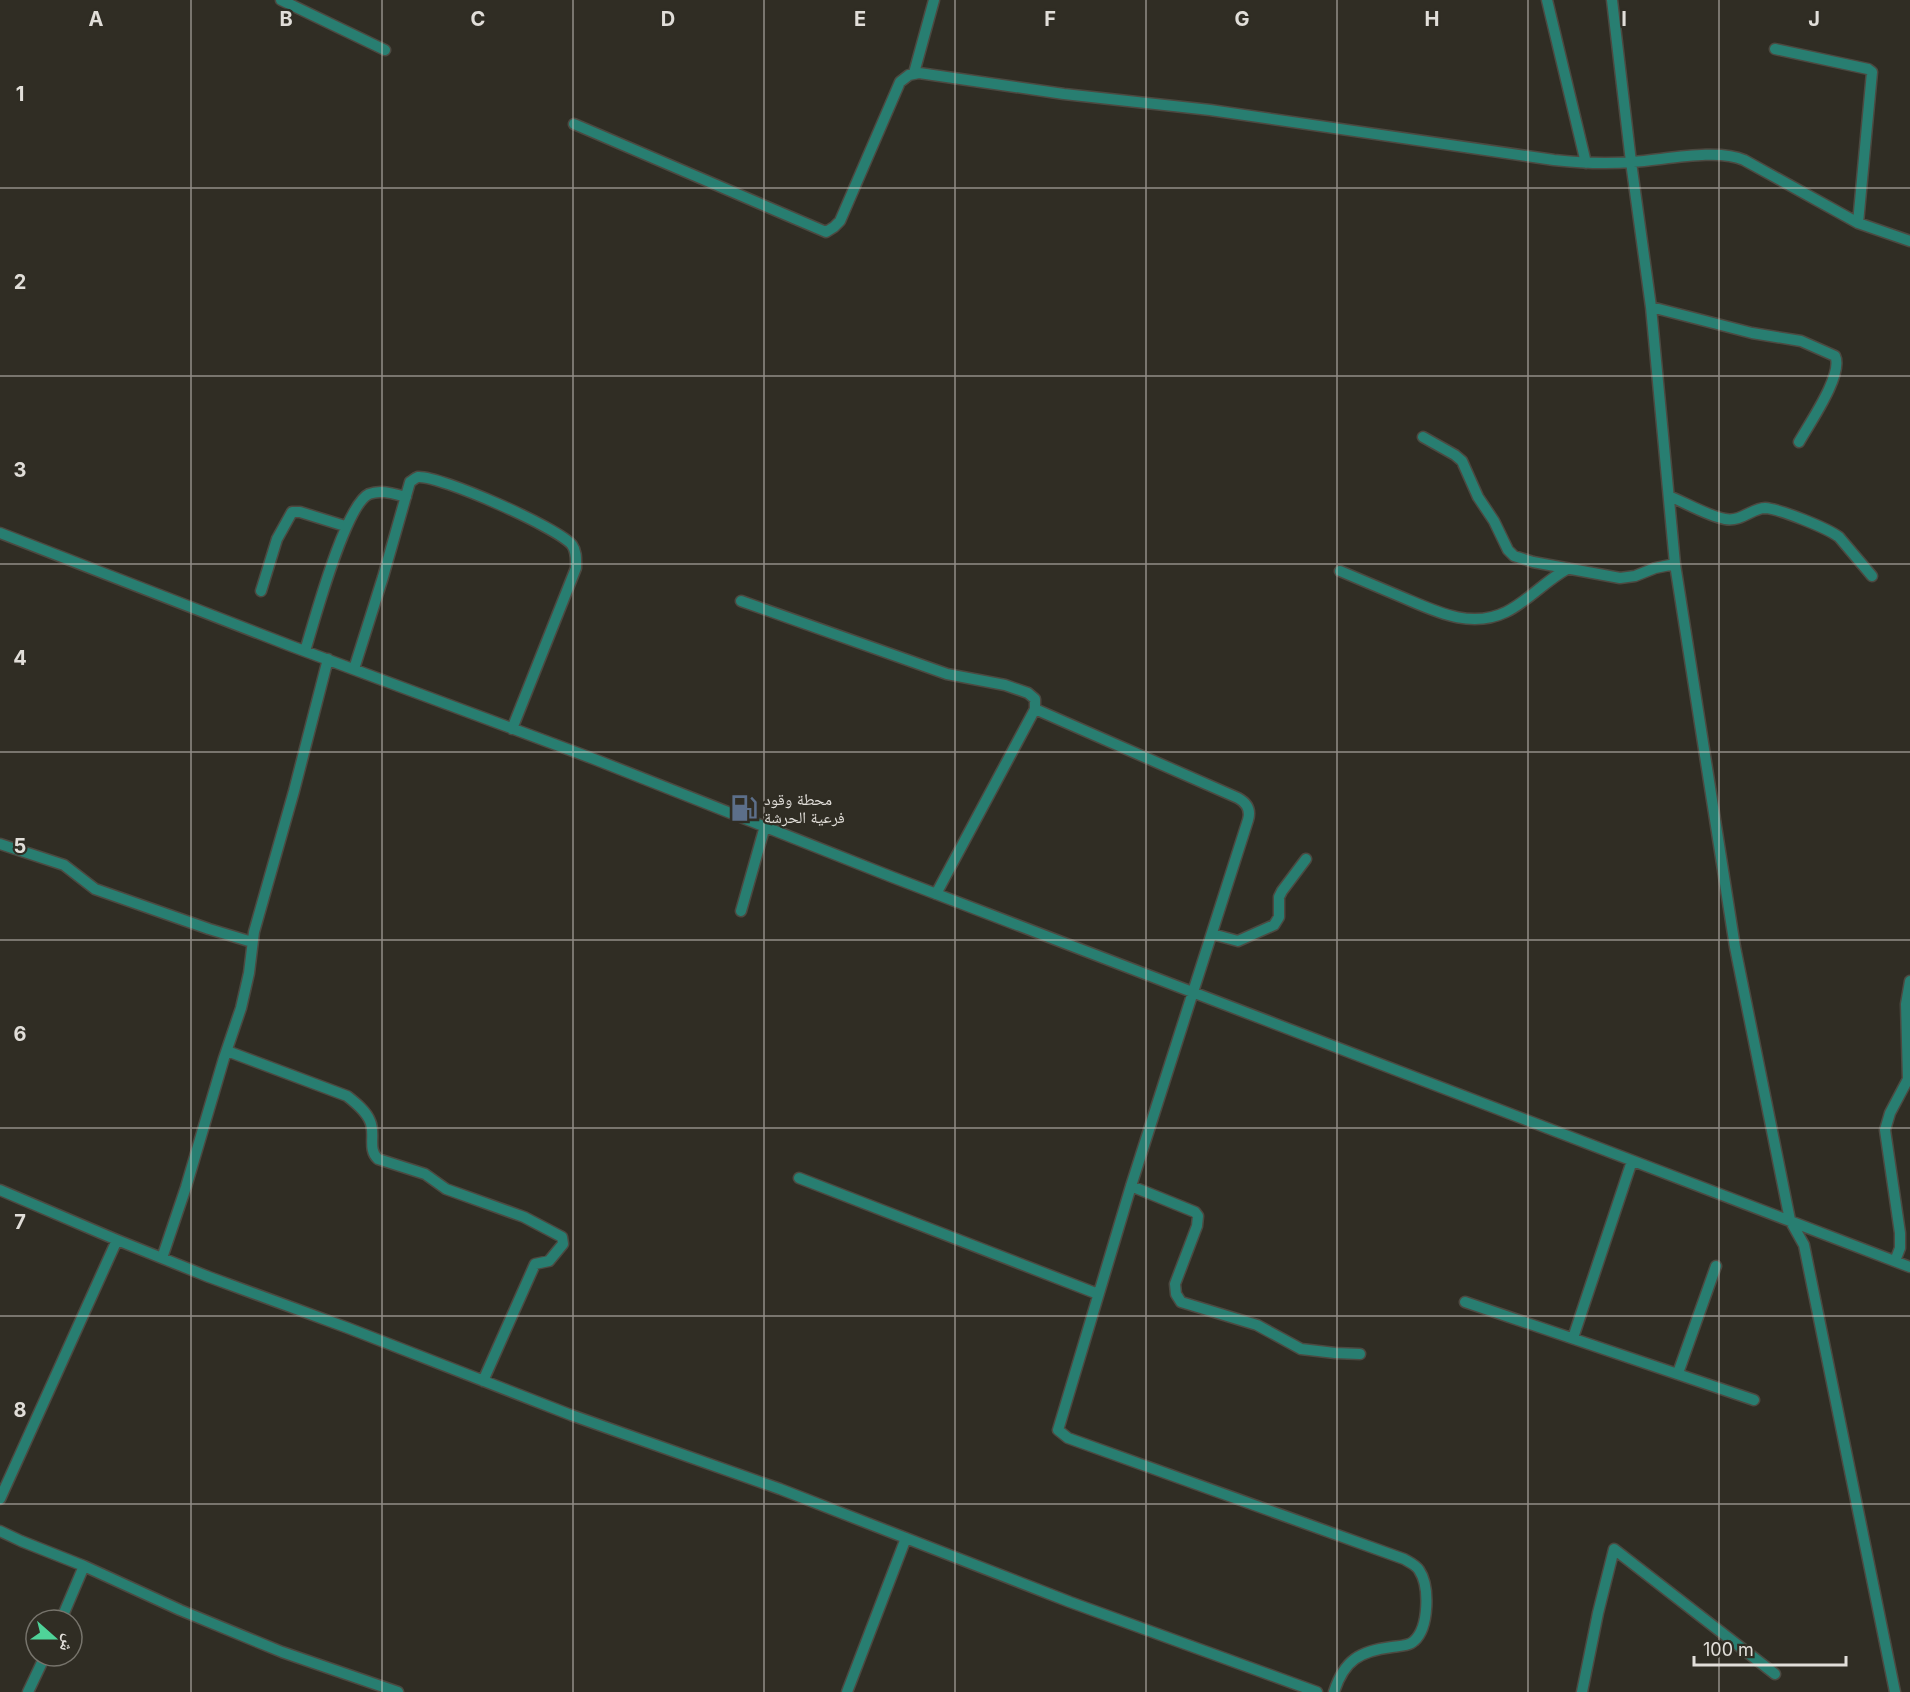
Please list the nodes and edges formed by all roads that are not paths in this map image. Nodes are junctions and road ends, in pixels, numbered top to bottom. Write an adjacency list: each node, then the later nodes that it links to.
1 (281, 0): 6 (street)
2 (934, 0): 7 (street)
3 (1547, 0): 10 (street)
4 (1612, 0): 9 (street)
5 (1775, 49): 11 (street)
6 (385, 50)
7 (914, 73): 8 (street); 10 (street)
8 (574, 124)
9 (1631, 162): 10 (street); 11 (street); 13 (street)
10 (1586, 163)
11 (1858, 223): 12 (street)
12 (1910, 241)
13 (1651, 308): 15 (street); 16 (street)
14 (1423, 437): 21 (street)
15 (1799, 442)
16 (1669, 496): 20 (street); 23 (street)
17 (406, 497): 18 (street); 28 (street); 30 (street)
18 (345, 526): 24 (street); 26 (street)
19 (0, 532): 26 (street)
20 (1675, 564): 21 (street); 45 (street)
21 (1566, 569): 22 (street)
22 (1340, 571)
23 (1872, 576)
24 (261, 591)
25 (741, 601): 29 (street)
26 (304, 651): 27 (street)
27 (327, 659): 28 (street); 37 (street)
28 (354, 669): 30 (street)
29 (1035, 709): 34 (street); 36 (street)
30 (512, 729): 31 (street)
31 (765, 826): 34 (street); 35 (street)
32 (0, 844): 37 (street)
33 (1306, 859): 36 (street)
34 (936, 894): 39 (street)
35 (741, 911)
36 (1212, 934): 39 (street)
37 (252, 942): 40 (street)
38 (1910, 981): 48 (street)
39 (1193, 992): 41 (street); 43 (street)
40 (226, 1051): 47 (street); 56 (street)
41 (1632, 1161): 45 (street); 53 (street)
42 (799, 1178): 51 (street)
43 (1131, 1186): 51 (street); 54 (street)
44 (0, 1190): 46 (street)
45 (1790, 1220): 48 (street); 71 (street)
46 (117, 1240): 47 (street); 58 (street)
47 (162, 1258): 56 (street)
48 (1895, 1261): 50 (street)
49 (1716, 1266): 55 (street)
50 (1910, 1267)
51 (1098, 1294): 69 (street)
52 (1465, 1302): 53 (street)
53 (1573, 1338): 55 (street)
54 (1360, 1354)
55 (1678, 1373): 57 (street)
56 (483, 1381): 60 (street)
57 (1754, 1400)
58 (0, 1499)
59 (0, 1531): 61 (street)
60 (906, 1538): 67 (street); 68 (street)
61 (84, 1566): 62 (street); 66 (street)
62 (66, 1608)
63 (39, 1668): 65 (street)
64 (1775, 1674): 70 (street)
65 (28, 1692)
66 (398, 1692)
67 (847, 1692)
68 (1317, 1692)
69 (1334, 1692)
70 (1582, 1692)
71 (1894, 1692)

